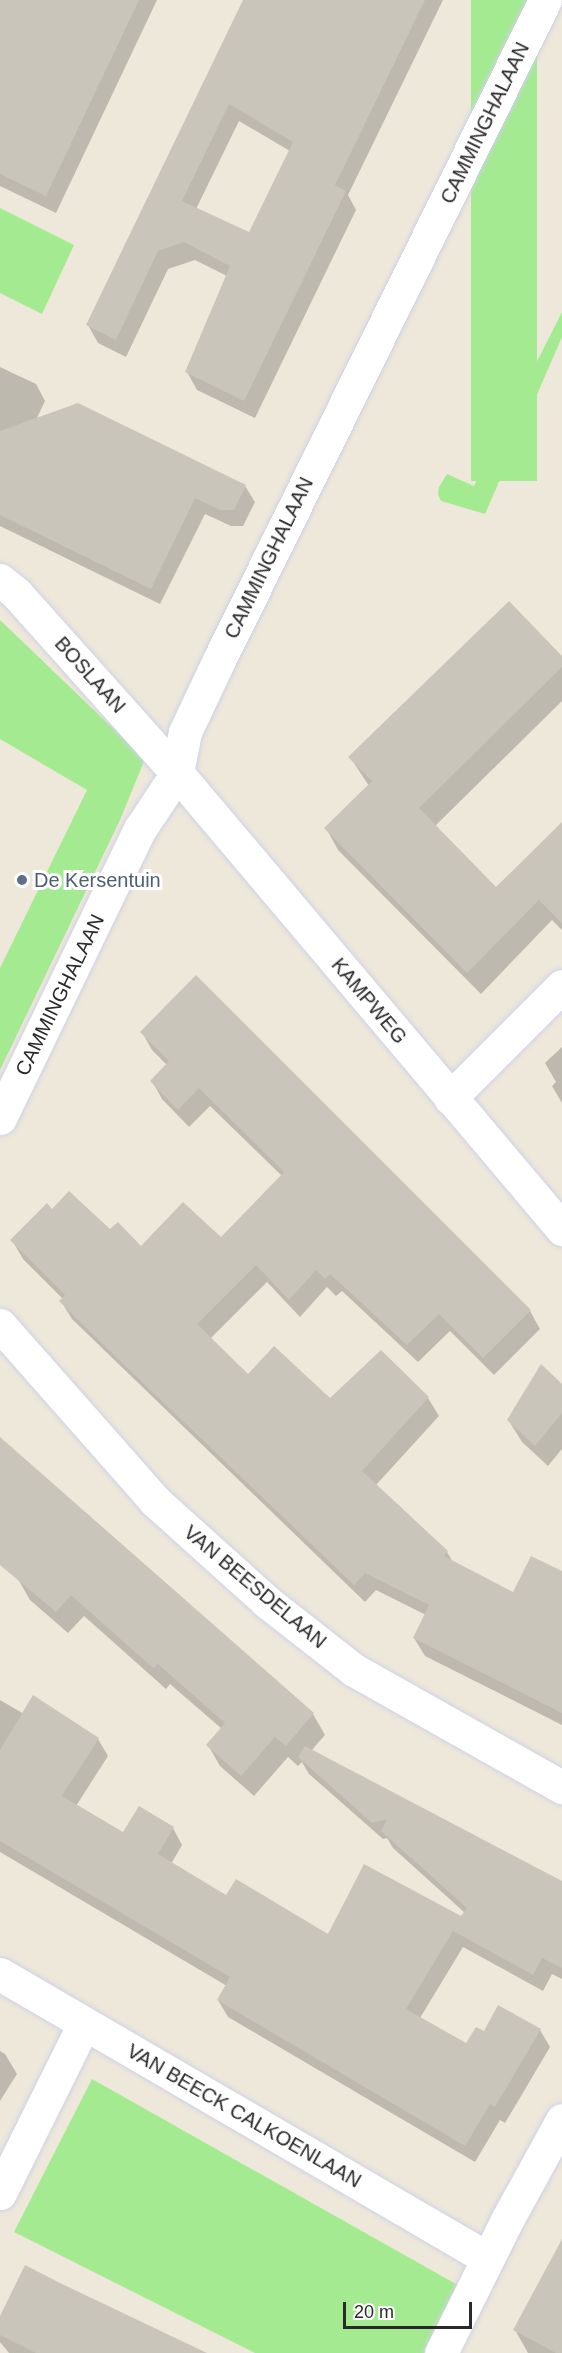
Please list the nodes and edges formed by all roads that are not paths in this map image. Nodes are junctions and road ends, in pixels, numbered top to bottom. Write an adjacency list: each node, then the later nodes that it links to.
1 (546, 0): 3 (street, CAMMINGHALAAN)
2 (0, 580): 3 (street, BOSLAAN)
3 (177, 772): 5 (street, KAMPWEG); 6 (street, CAMMINGHALAAN)
4 (562, 986): 5 (street)
5 (450, 1098): 7 (street, KAMPWEG)
6 (0, 1118)
7 (562, 1229)
8 (0, 1325): 9 (street, VAN BEESDELAAN)
9 (562, 1787)
10 (0, 1974): 11 (street, VAN BEECK CALKOENLAAN)
11 (84, 2024): 13 (street); 14 (street, VAN BEECK CALKOENLAAN)
12 (562, 2120): 14 (street)
13 (0, 2193)
14 (487, 2258): 15 (street)
15 (441, 2353)

